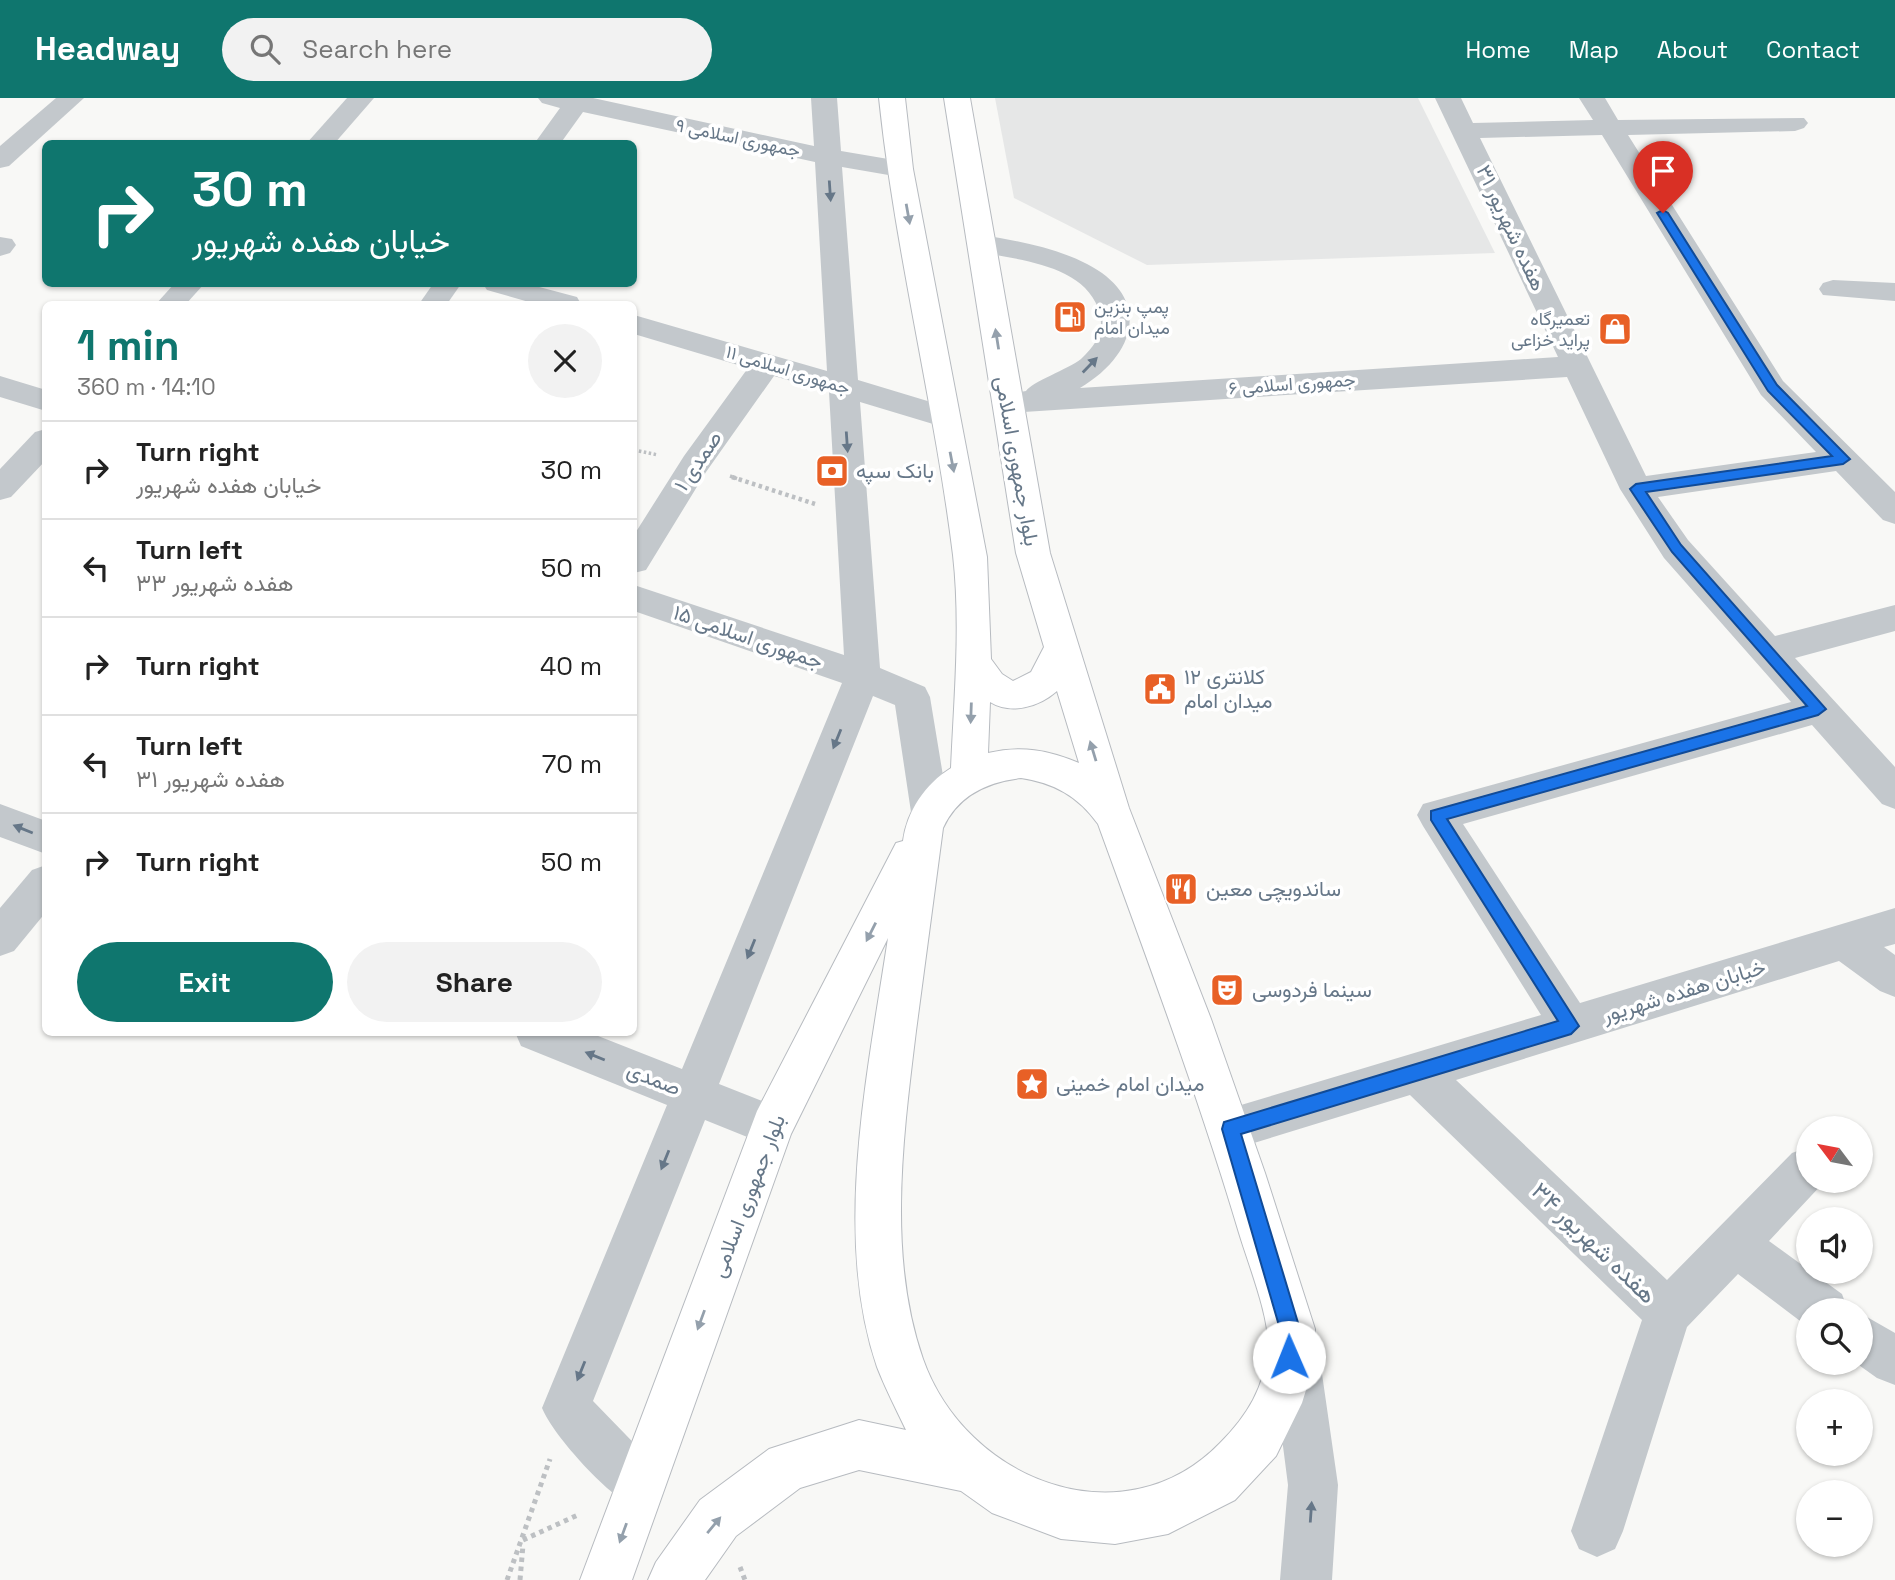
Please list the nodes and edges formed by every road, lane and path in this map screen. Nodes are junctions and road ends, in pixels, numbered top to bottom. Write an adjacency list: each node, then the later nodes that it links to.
1 (71, 98): 14 (street)
2 (361, 98): 12 (street)
3 (824, 98): 16 (street)
4 (892, 98): 17 (main road)
5 (957, 98): 18 (main road, بلوار جمهوری اسلامی)
6 (1448, 98): 11 (street, هفده شهریور ۳۱)
7 (1591, 98): 10 (street)
8 (569, 100): 13 (street); 16 (street, جمهوری اسلامی ۹)
9 (1795, 123): 10 (street)
10 (1610, 127): 11 (street); 35 (street)
11 (1465, 131): 27 (street, هفده شهریور ۳۱)
12 (323, 140)
13 (549, 140)
14 (6, 147): 15 (street)
15 (42, 151)
16 (828, 157): 17 (street, جمهوری اسلامی ۹); 29 (street, one-way to 29)
17 (901, 169): 32 (main road, one-way to 32)
18 (982, 244): 31 (main road, بلوار جمهوری اسلامی, one-way to 18); 31 (street, one-way to 18)
19 (187, 287): 23 (street)
20 (508, 287): 24 (street)
21 (1833, 289): 22 (street)
22 (1895, 292)
23 (173, 301)
24 (557, 301)
25 (637, 325): 26 (street, جمهوری اسلامی ۱۱)
26 (767, 364): 29 (street, جمهوری اسلامی ۱۱); 36 (street, صمدی ۱)
27 (1576, 366): 31 (street, جمهوری اسلامی ۶); 38 (street, هفده شهریور ۳۱)
28 (0, 386): 30 (street)
29 (842, 386): 32 (street, جمهوری اسلامی ۱۱); 40 (street, one-way to 40)
30 (42, 400)
31 (1007, 403): 44 (main road, بلوار جمهوری اسلامی)
32 (943, 416): 46 (main road, one-way to 46)
33 (42, 444): 37 (street)
34 (637, 451): 36 (path)
35 (1843, 459): 38 (street); 39 (street)
36 (695, 464): 40 (path); 41 (street, صمدی ۱)
37 (0, 489)
38 (1636, 489): 45 (street, هفده شهریور ۳۱)
39 (1894, 510)
40 (852, 517): 47 (street)
41 (637, 556)
42 (637, 599): 47 (street, جمهوری اسلامی ۱۵)
43 (1895, 618): 45 (street)
44 (1061, 649): 46 (main road); 51 (main road, بلوار جمهوری اسلامی, one-way to 44)
45 (1766, 652): 48 (street, هفده شهریور ۳۱)
46 (973, 662): 49 (main road, one-way to 49)
47 (863, 676): 53 (street, جمهوری اسلامی ۱۵); 63 (street, one-way to 63)
48 (1818, 709): 50 (street, هفده شهریور ۳۱); 60 (street)
49 (969, 775): 51 (main road); 53 (main road)
50 (1895, 793)
51 (1114, 816): 65 (main road)
52 (0, 820): 54 (street, one-way to 52)
53 (927, 820): 64 (main road, بلوار جمهوری اسلامی, one-way to 64); 72 (main road)
54 (42, 836)
55 (42, 887): 57 (street)
56 (1895, 926): 58 (street, خیابان هفده شهریور)
57 (0, 938)
58 (1845, 943): 59 (street); 60 (street, خیابان هفده شهریور)
59 (1895, 978)
60 (1571, 1026): 62 (street, خیابان هفده شهریور)
61 (546, 1036): 63 (street, صمدی, one-way to 61)
62 (1417, 1072): 65 (street, خیابان هفده شهریور); 69 (street, هفده شهریور ۳۴)
63 (692, 1094): 64 (street, صمدی); 71 (street, one-way to 71)
64 (772, 1126): 73 (main road, بلوار جمهوری اسلامی, one-way to 73)
65 (1231, 1129): 70 (main road)
66 (1796, 1181): 67 (street)
67 (1735, 1244): 68 (street); 69 (street)
68 (1808, 1298)
69 (1668, 1313): 74 (street, هفده شهریور ۳۴)
70 (1292, 1336): 72 (main road); 80 (street, one-way to 70)
71 (566, 1408): 73 (street); 75 (path)
72 (964, 1467): 79 (main road, one-way to 72)
73 (640, 1486): 78 (main road, بلوار جمهوری اسلامی, one-way to 78)
74 (1597, 1531)
75 (523, 1541): 76 (path); 77 (path)
76 (507, 1580)
77 (520, 1580)
78 (606, 1580)
79 (674, 1580)
80 (1306, 1580)

